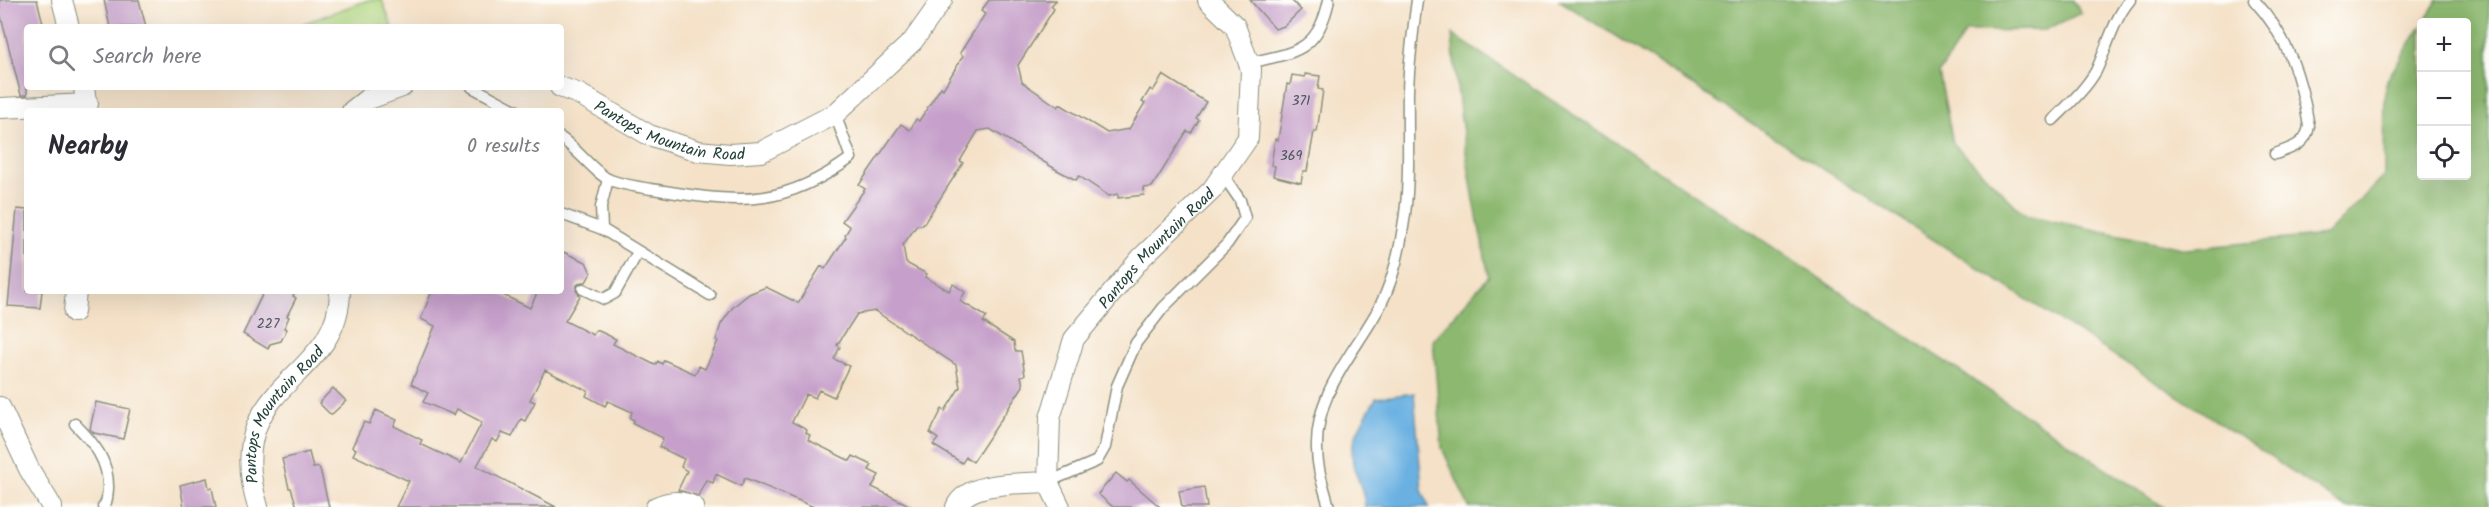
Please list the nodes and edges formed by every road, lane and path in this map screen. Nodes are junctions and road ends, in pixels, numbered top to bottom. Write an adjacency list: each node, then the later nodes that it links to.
1 (62, 0): 8 (street)
2 (942, 0): 17 (street, Pantops Mountain Road)
3 (1208, 0): 9 (street, Pantops Mountain Road)
4 (1329, 0): 9 (lane)
5 (1417, 0): 41 (lane)
6 (2130, 0): 18 (lane)
7 (2254, 0): 20 (lane)
8 (68, 24)
9 (1249, 63): 21 (street, Pantops Mountain Road)
10 (564, 88): 17 (street, Pantops Mountain Road)
11 (394, 90): 15 (street)
12 (478, 90): 16 (lane)
13 (86, 101): 14 (street)
14 (0, 108)
15 (356, 108)
16 (511, 108)
17 (835, 114): 22 (lane)
18 (2053, 120)
19 (564, 140): 22 (lane)
20 (2275, 154)
21 (1223, 175): 33 (street, Pantops Mountain Road); 33 (lane)
22 (608, 179): 24 (lane)
23 (564, 215): 24 (lane)
24 (602, 229): 25 (lane)
25 (638, 252): 26 (lane); 29 (lane)
26 (584, 289)
27 (76, 294): 30 (street)
28 (340, 294): 36 (street, Pantops Mountain Road)
29 (710, 295)
30 (74, 312)
31 (0, 407): 34 (street)
32 (75, 424): 35 (lane)
33 (1047, 482): 39 (street); 40 (street)
34 (52, 507)
35 (104, 507)
36 (258, 507)
37 (656, 507): 38 (street)
38 (694, 507)
39 (956, 507)
40 (1060, 507)
41 (1329, 507)

